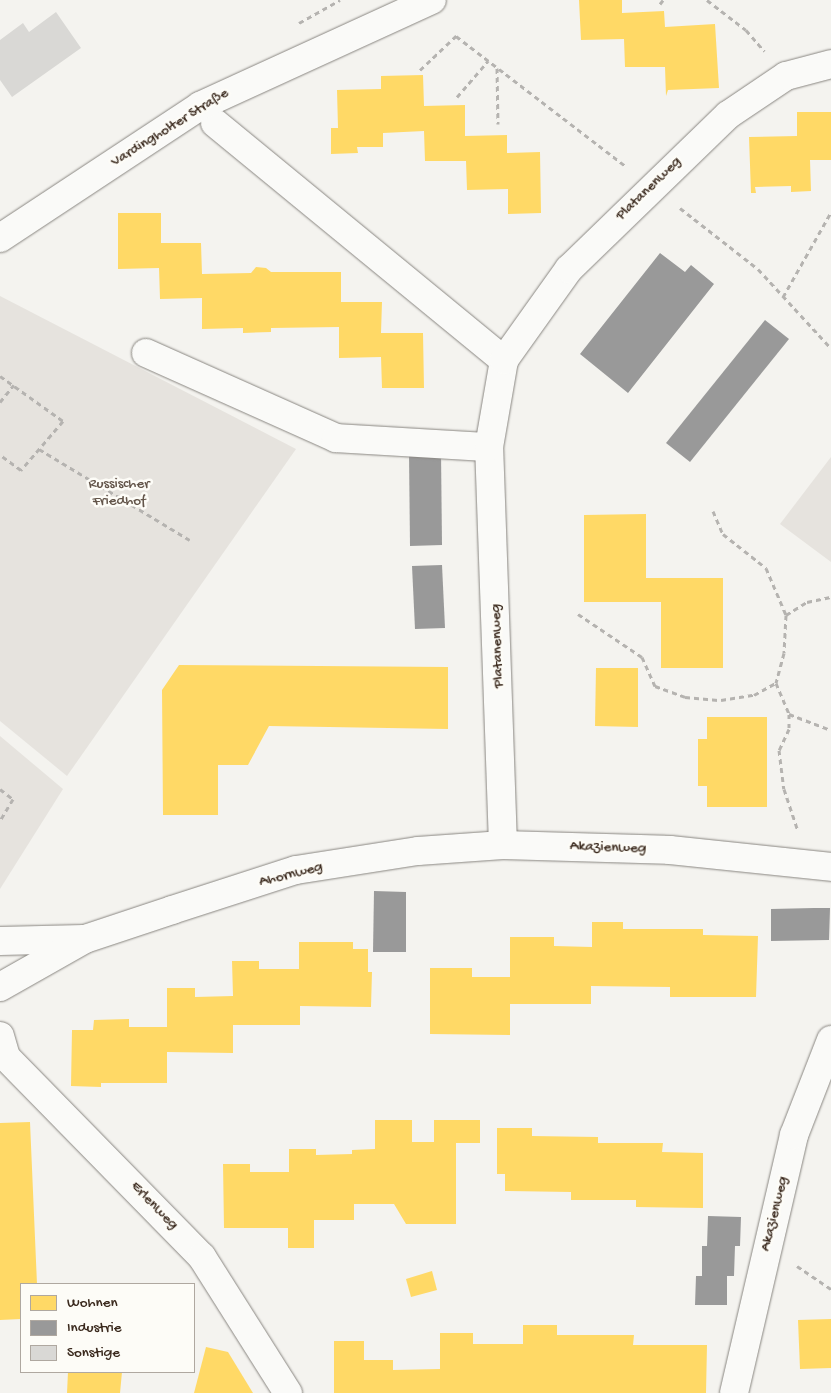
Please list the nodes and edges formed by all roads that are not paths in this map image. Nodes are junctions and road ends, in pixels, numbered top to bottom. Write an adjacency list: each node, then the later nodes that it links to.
1 (432, 0): 4 (street, Vardingholter Straße)
2 (831, 64): 6 (street, Platanenweg)
3 (215, 122): 6 (street)
4 (0, 238)
5 (146, 353): 7 (street)
6 (504, 360): 7 (street, Platanenweg)
7 (489, 446): 8 (street, Platanenweg)
8 (504, 845): 9 (street, Akazienweg); 10 (street, Ahornweg)
9 (820, 865)
10 (85, 939): 11 (street, Ahornweg); 12 (street, Ahornweg)
11 (0, 941)
12 (0, 986)
13 (0, 1036): 15 (street, Erlenweg)
14 (831, 1040): 16 (street, Akazienweg)
15 (288, 1393)
16 (734, 1393)

